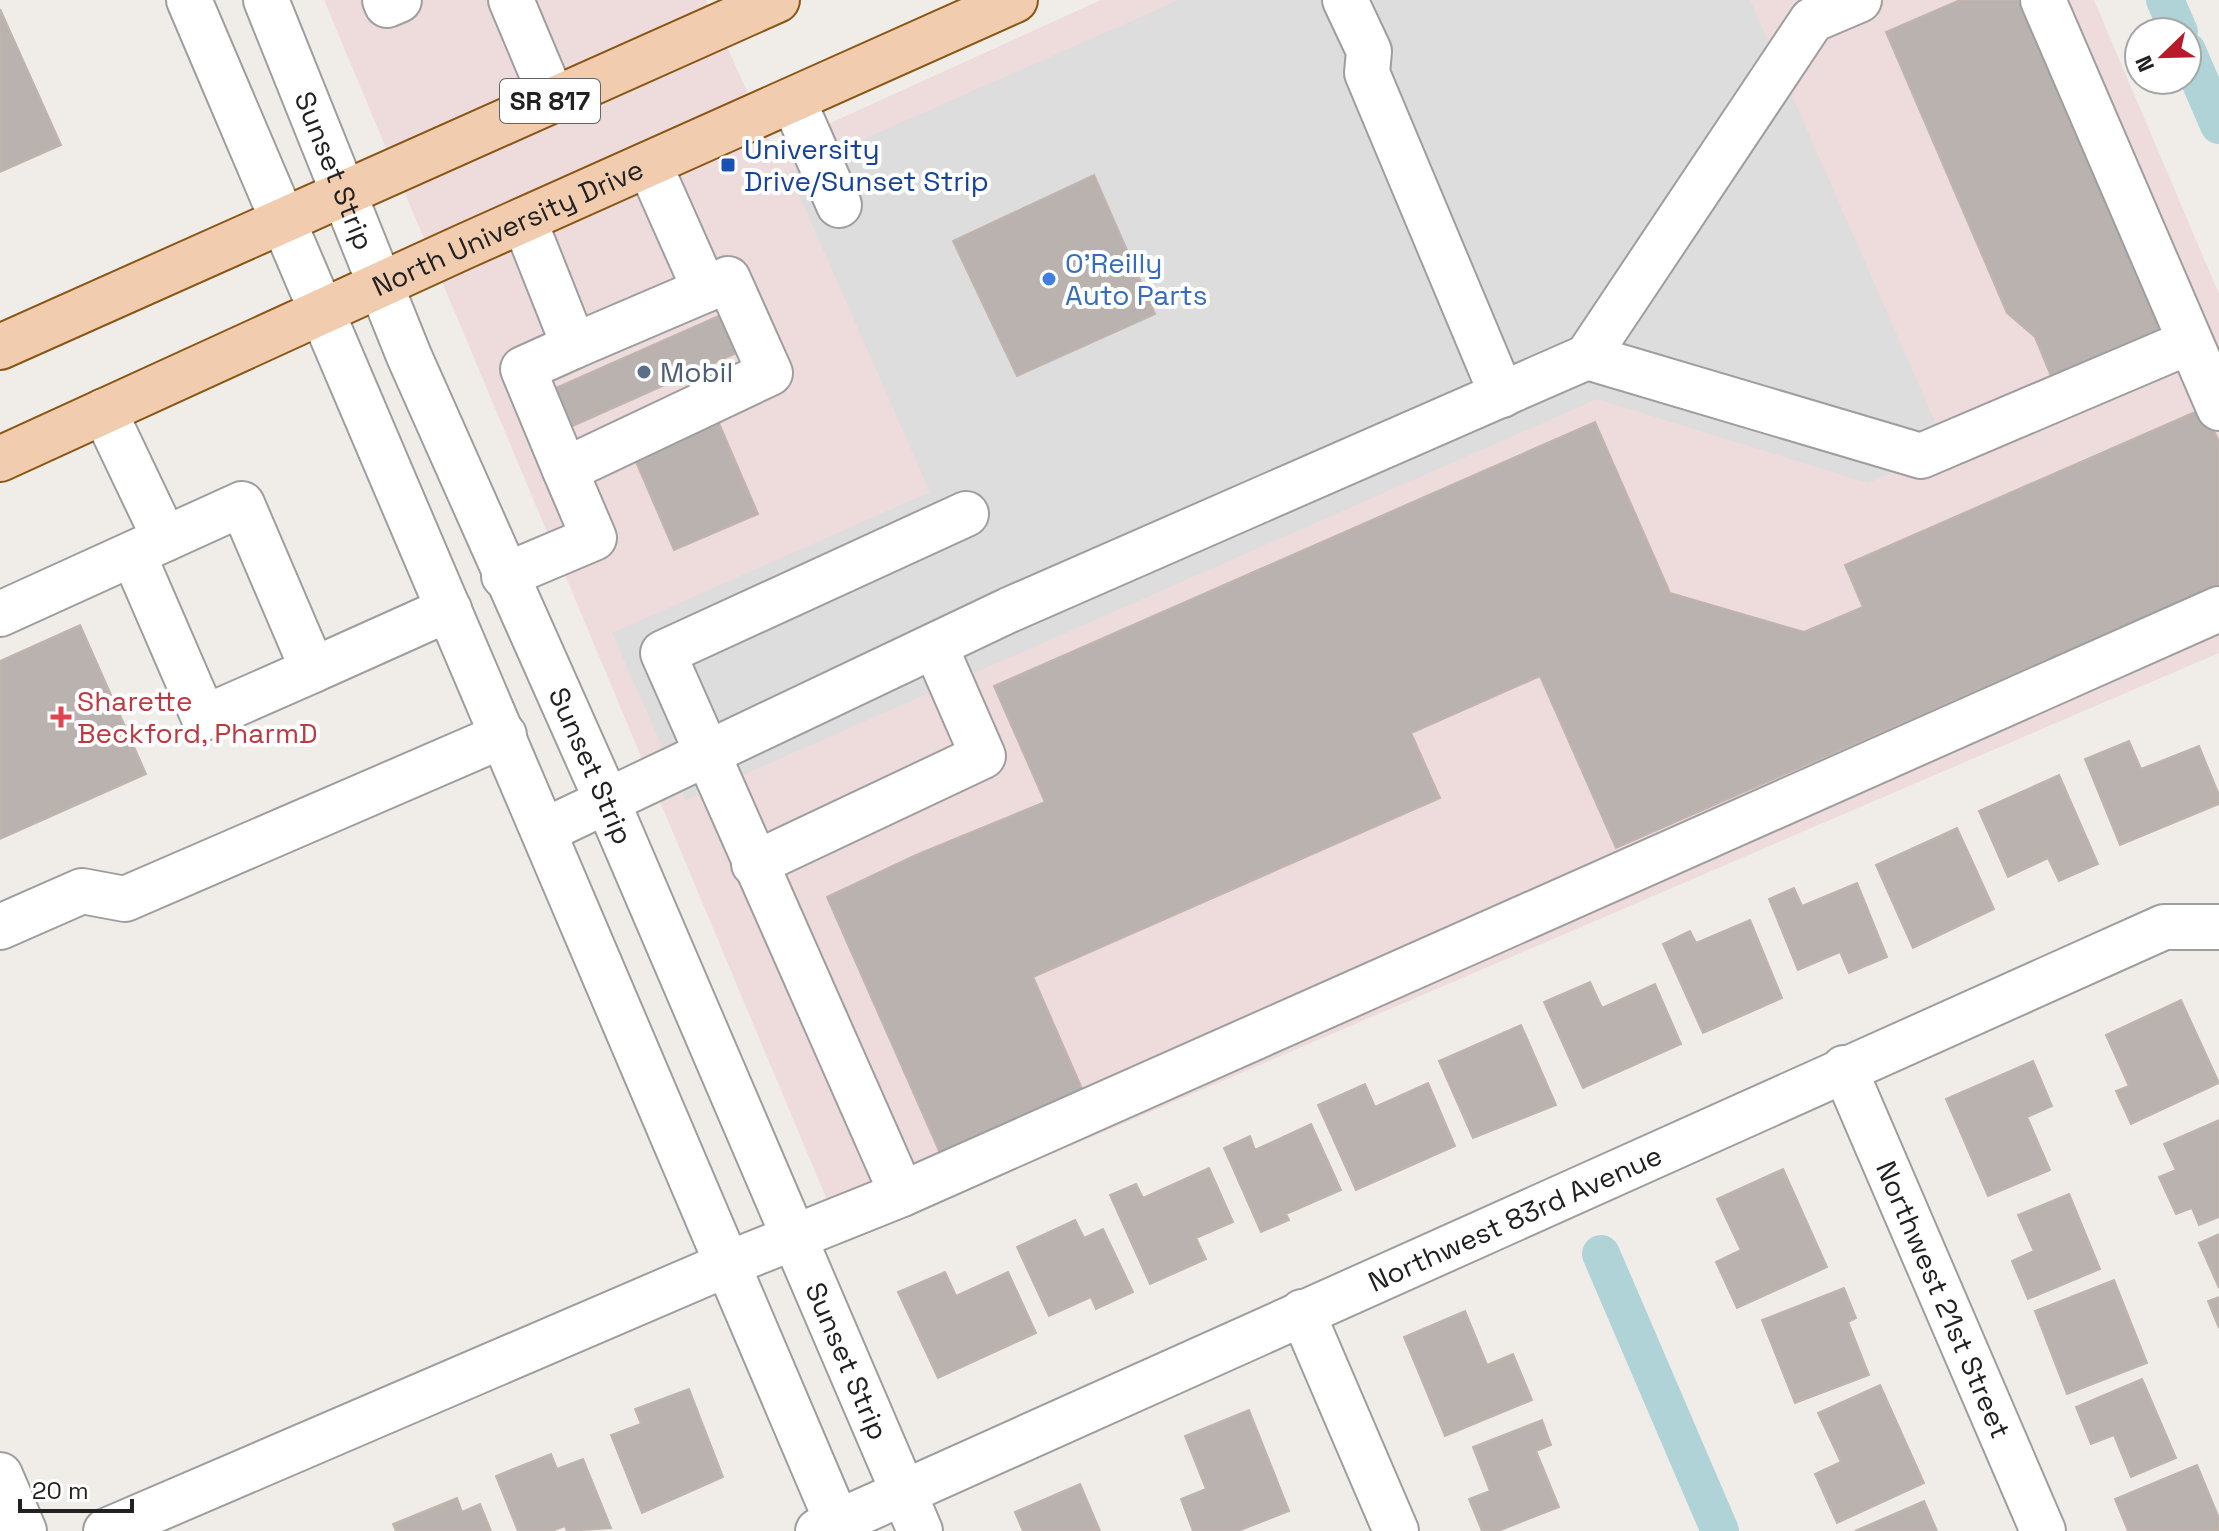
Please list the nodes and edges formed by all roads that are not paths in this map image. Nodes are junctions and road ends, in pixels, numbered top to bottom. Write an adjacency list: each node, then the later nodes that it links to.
1 (189, 0): 18 (street)
2 (266, 0): 16 (street, Sunset Strip)
3 (385, 0): 4 (street)
4 (399, 0)
5 (511, 0): 13 (street)
6 (777, 0): 13 (main road, SR 817)
7 (1015, 0): 14 (main road, North University Drive)
8 (1327, 0): 12 (street)
9 (1345, 0): 12 (street)
10 (1859, 0): 26 (street)
11 (2043, 0): 23 (street)
12 (1367, 73): 27 (street)
13 (553, 100): 16 (main road, SR 817)
14 (793, 100): 15 (main road, North University Drive); 17 (street)
15 (649, 164): 19 (main road, North University Drive); 21 (street)
16 (346, 192): 18 (main road, SR 817); 20 (street, Sunset Strip)
17 (839, 205)
18 (283, 220): 22 (street); 25 (main road, SR 817)
19 (524, 220): 20 (main road, North University Drive); 24 (street)
20 (381, 284): 22 (main road, North University Drive); 34 (street, Sunset Strip)
21 (705, 290): 24 (street); 31 (street)
22 (322, 311): 29 (main road, North University Drive); 35 (street)
23 (2189, 342): 26 (street); 28 (street)
24 (574, 346): 31 (street)
25 (0, 347)
26 (1587, 357): 27 (street)
27 (1502, 395): 38 (street)
28 (2219, 408)
29 (104, 411): 30 (main road, North University Drive); 33 (street)
30 (0, 459)
31 (565, 470): 34 (street)
32 (966, 514): 41 (street)
33 (149, 546): 37 (street); 39 (street); 39 (street)
34 (504, 576): 42 (street, Sunset Strip)
35 (449, 609): 39 (street); 40 (street)
36 (2219, 609): 48 (street)
37 (0, 614)
38 (935, 646): 41 (street); 44 (street)
39 (313, 670)
40 (504, 735): 43 (street); 45 (street)
41 (705, 755): 42 (street); 44 (street)
42 (607, 801): 43 (street); 49 (street, Sunset Strip)
43 (544, 831): 50 (street)
44 (754, 864): 48 (street)
45 (0, 927)
46 (2219, 927): 47 (street, Northwest 83rd Avenue)
47 (1844, 1068): 51 (street, Northwest 83rd Avenue); 59 (street, Northwest 21st Street)
48 (902, 1194): 49 (street)
49 (795, 1236): 50 (street); 53 (street, Sunset Strip)
50 (730, 1263): 54 (street); 56 (street)
51 (1302, 1312): 53 (street, Northwest 83rd Avenue); 58 (street)
52 (0, 1475): 55 (street)
53 (903, 1491): 54 (street, Northwest 83rd Avenue); 57 (street, Sunset Strip)
54 (832, 1528)
55 (24, 1531)
56 (106, 1531)
57 (920, 1531)
58 (1396, 1531)
59 (2043, 1531)

